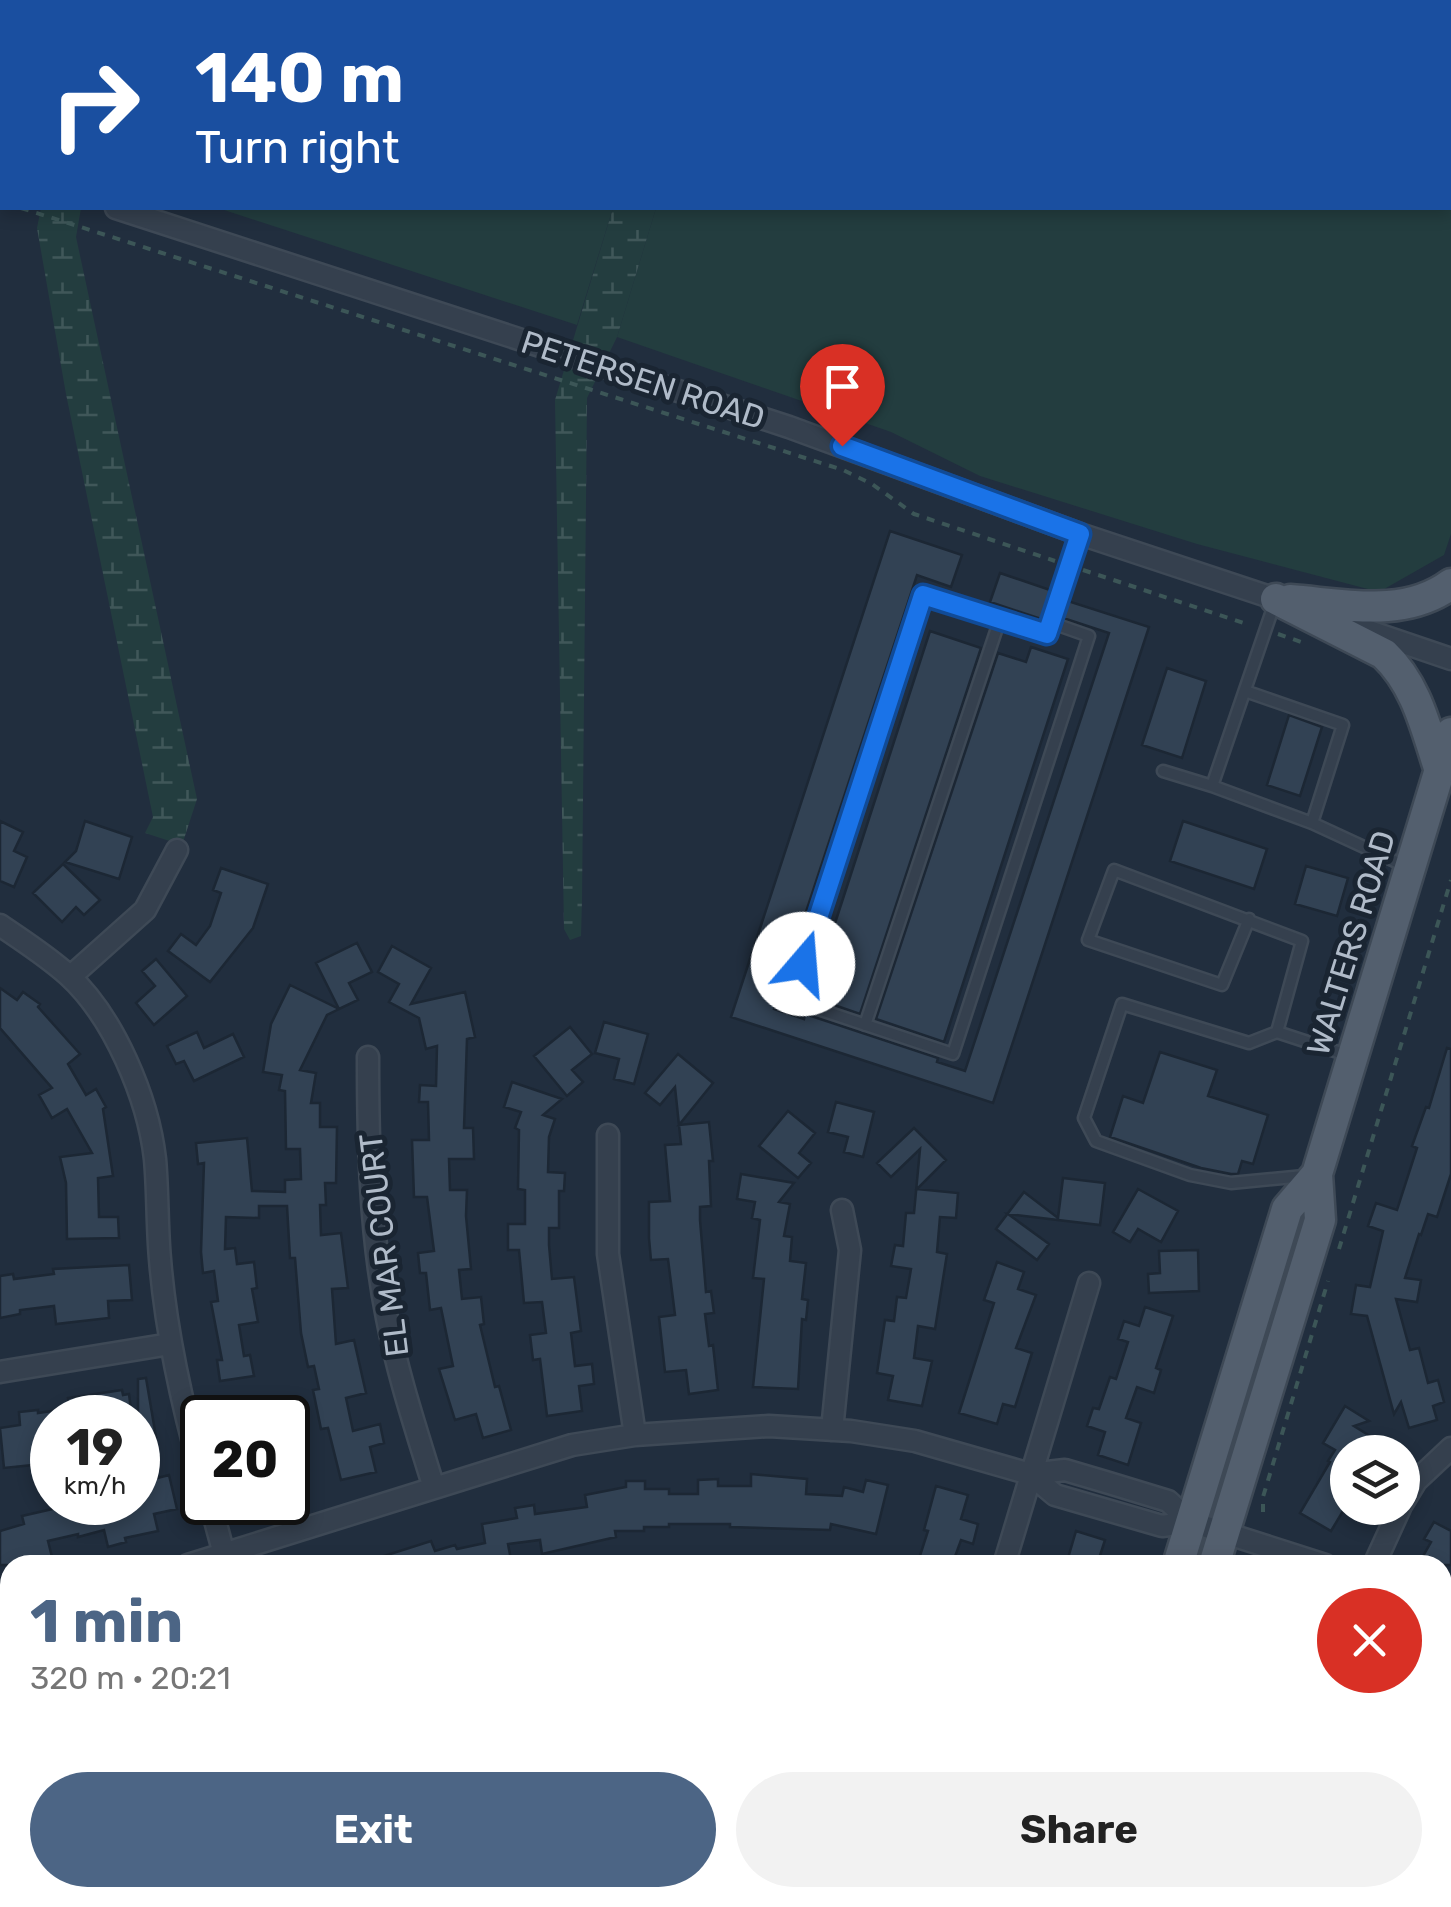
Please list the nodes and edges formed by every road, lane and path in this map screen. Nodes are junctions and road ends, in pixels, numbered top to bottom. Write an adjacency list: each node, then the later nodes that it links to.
1 (26, 210): 4 (path)
2 (122, 210): 3 (street, PETERSEN ROAD)
3 (1080, 534): 4 (lane); 6 (street, PETERSEN ROAD)
4 (1070, 566): 8 (lane); 9 (path)
5 (1451, 584): 6 (main road)
6 (1276, 599): 9 (lane); 11 (street, PETERSEN ROAD); 14 (main road)
7 (1000, 619): 8 (lane); 24 (lane); 24 (lane)
8 (1052, 623): 24 (lane)
9 (1266, 630): 10 (path); 12 (lane)
10 (1316, 647)
11 (1451, 659)
12 (1244, 692): 16 (lane); 17 (lane)
13 (1451, 733): 14 (main road, WALTERS ROAD)
14 (1445, 767): 19 (main road, WALTERS ROAD)
15 (1163, 772): 16 (lane)
16 (1212, 786): 17 (lane)
17 (1312, 823): 19 (lane)
18 (177, 850): 23 (street)
19 (1410, 869): 27 (main road, WALTERS ROAD)
20 (1451, 880): 31 (path)
21 (1249, 919): 21 (lane); 25 (lane)
22 (0, 926): 23 (street)
23 (70, 977): 34 (street)
24 (865, 1025)
25 (1276, 1032): 27 (lane); 29 (lane)
26 (368, 1057): 42 (street, EL MAR COURT)
27 (1353, 1057): 29 (main road, WALTERS ROAD)
28 (608, 1135): 38 (street)
29 (1316, 1174): 44 (main road, WALTERS ROAD); 47 (main road, WALTERS ROAD)
30 (842, 1210): 37 (street)
31 (1338, 1251)
32 (1330, 1267): 43 (path)
33 (1089, 1283): 40 (street)
34 (170, 1344): 35 (street); 36 (street)
35 (0, 1372)
36 (180, 1399)
37 (832, 1430): 38 (street); 40 (street)
38 (635, 1435): 42 (street)
39 (1451, 1448): 41 (street)
40 (1030, 1474): 44 (street); 50 (street)
41 (1420, 1477)
42 (434, 1488): 48 (street)
43 (1263, 1512)
44 (1190, 1522): 47 (street); 51 (main road, WALTERS ROAD)
45 (216, 1525): 48 (street)
46 (1390, 1525): 54 (street)
47 (1224, 1534): 52 (main road, WALTERS ROAD); 53 (street)
48 (224, 1554): 49 (street)
49 (221, 1555)
50 (1007, 1555)
51 (1181, 1555)
52 (1217, 1555)
53 (1292, 1555)
54 (1378, 1555)

